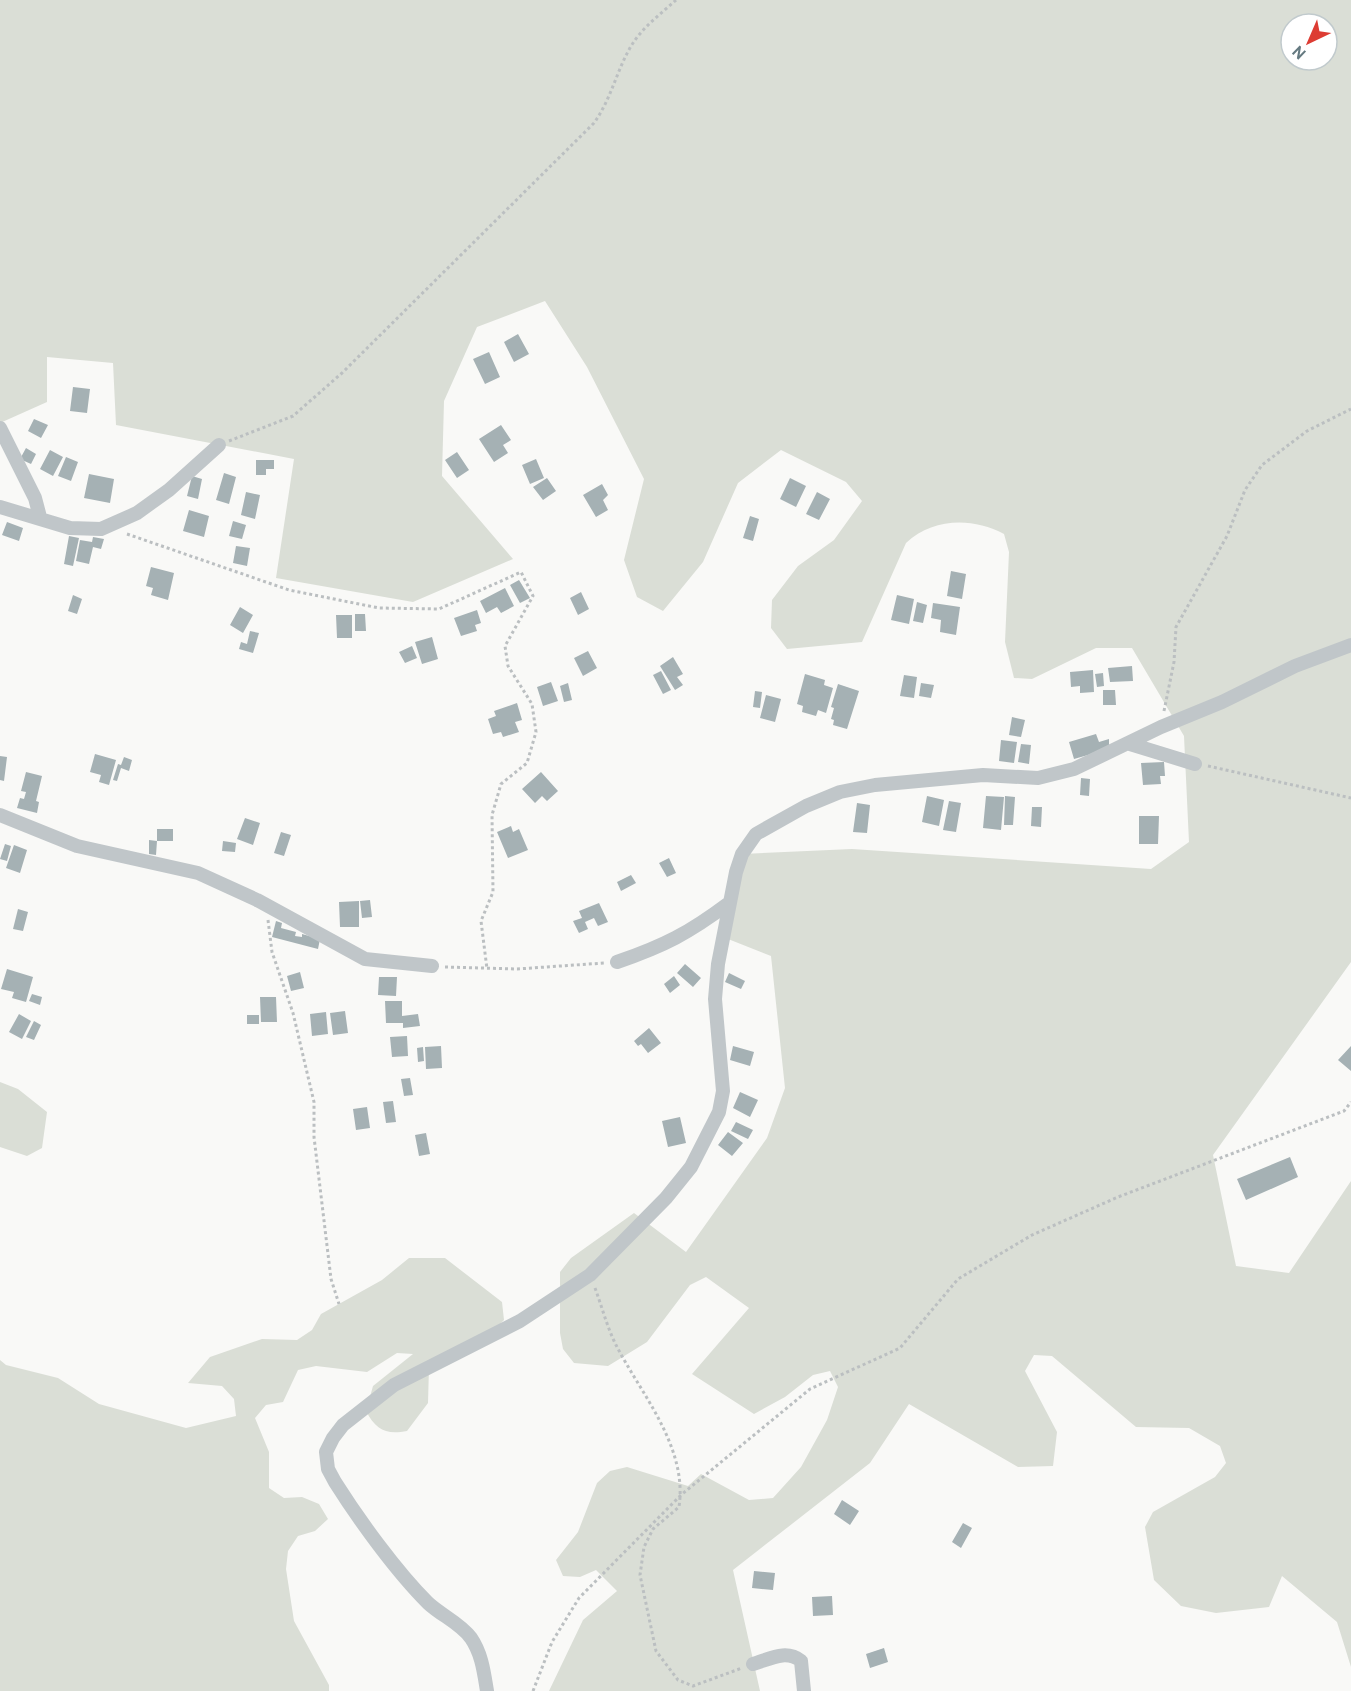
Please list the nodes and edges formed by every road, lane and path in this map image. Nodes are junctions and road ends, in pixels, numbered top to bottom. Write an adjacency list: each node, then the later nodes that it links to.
1 (676, 0): 4 (path)
2 (1351, 409): 9 (path)
3 (0, 428): 6 (street)
4 (219, 445): 7 (street)
5 (0, 507): 6 (street)
6 (40, 518): 7 (street)
7 (101, 529): 18 (path)
8 (1351, 645): 9 (street)
9 (1161, 727): 10 (street)
10 (1130, 744): 11 (street); 14 (street)
11 (1195, 764): 12 (path)
12 (1351, 798)
13 (0, 815): 15 (street)
14 (729, 903): 16 (street); 20 (street)
15 (269, 906): 17 (street); 21 (path)
16 (617, 962): 18 (path)
17 (432, 966): 18 (path)
18 (487, 969)
19 (1351, 1102): 22 (path)
20 (590, 1275): 22 (path); 24 (street)
21 (339, 1304)
22 (681, 1495): 23 (path); 25 (path)
23 (753, 1664): 26 (street)
24 (487, 1691)
25 (533, 1691)
26 (804, 1691)

